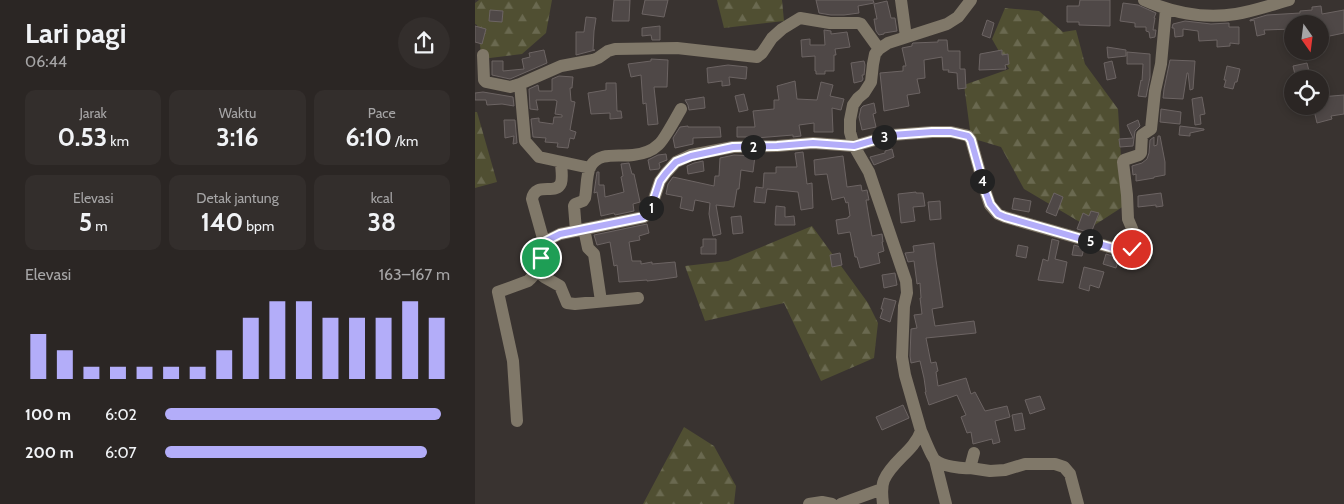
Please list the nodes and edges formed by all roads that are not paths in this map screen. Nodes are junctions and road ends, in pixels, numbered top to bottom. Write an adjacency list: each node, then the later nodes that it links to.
1 (901, 0): 6 (street)
2 (971, 0): 6 (street)
3 (1144, 0): 5 (street)
4 (1289, 0): 5 (street)
5 (1166, 9): 12 (street)
6 (907, 37): 7 (street)
7 (879, 48): 9 (street); 12 (street)
8 (483, 55): 9 (street)
9 (520, 84): 13 (street)
10 (681, 109): 11 (street)
11 (660, 145): 14 (street); 15 (street)
12 (854, 146): 14 (street); 22 (street)
13 (561, 162): 15 (street); 17 (street)
14 (676, 162): 16 (street)
15 (590, 168): 16 (street)
16 (581, 230): 17 (street); 20 (street)
17 (544, 242): 18 (street)
18 (537, 271): 20 (street); 21 (street)
19 (638, 298): 20 (street)
20 (601, 302)
21 (517, 422)
22 (921, 431): 24 (street); 26 (street)
23 (974, 453): 25 (street)
24 (935, 460): 25 (street); 31 (street)
25 (970, 468): 32 (street)
26 (882, 489): 29 (street); 30 (street)
27 (809, 504): 28 (street)
28 (831, 504)
29 (841, 504)
30 (883, 504)
31 (945, 504)
32 (1078, 504)

